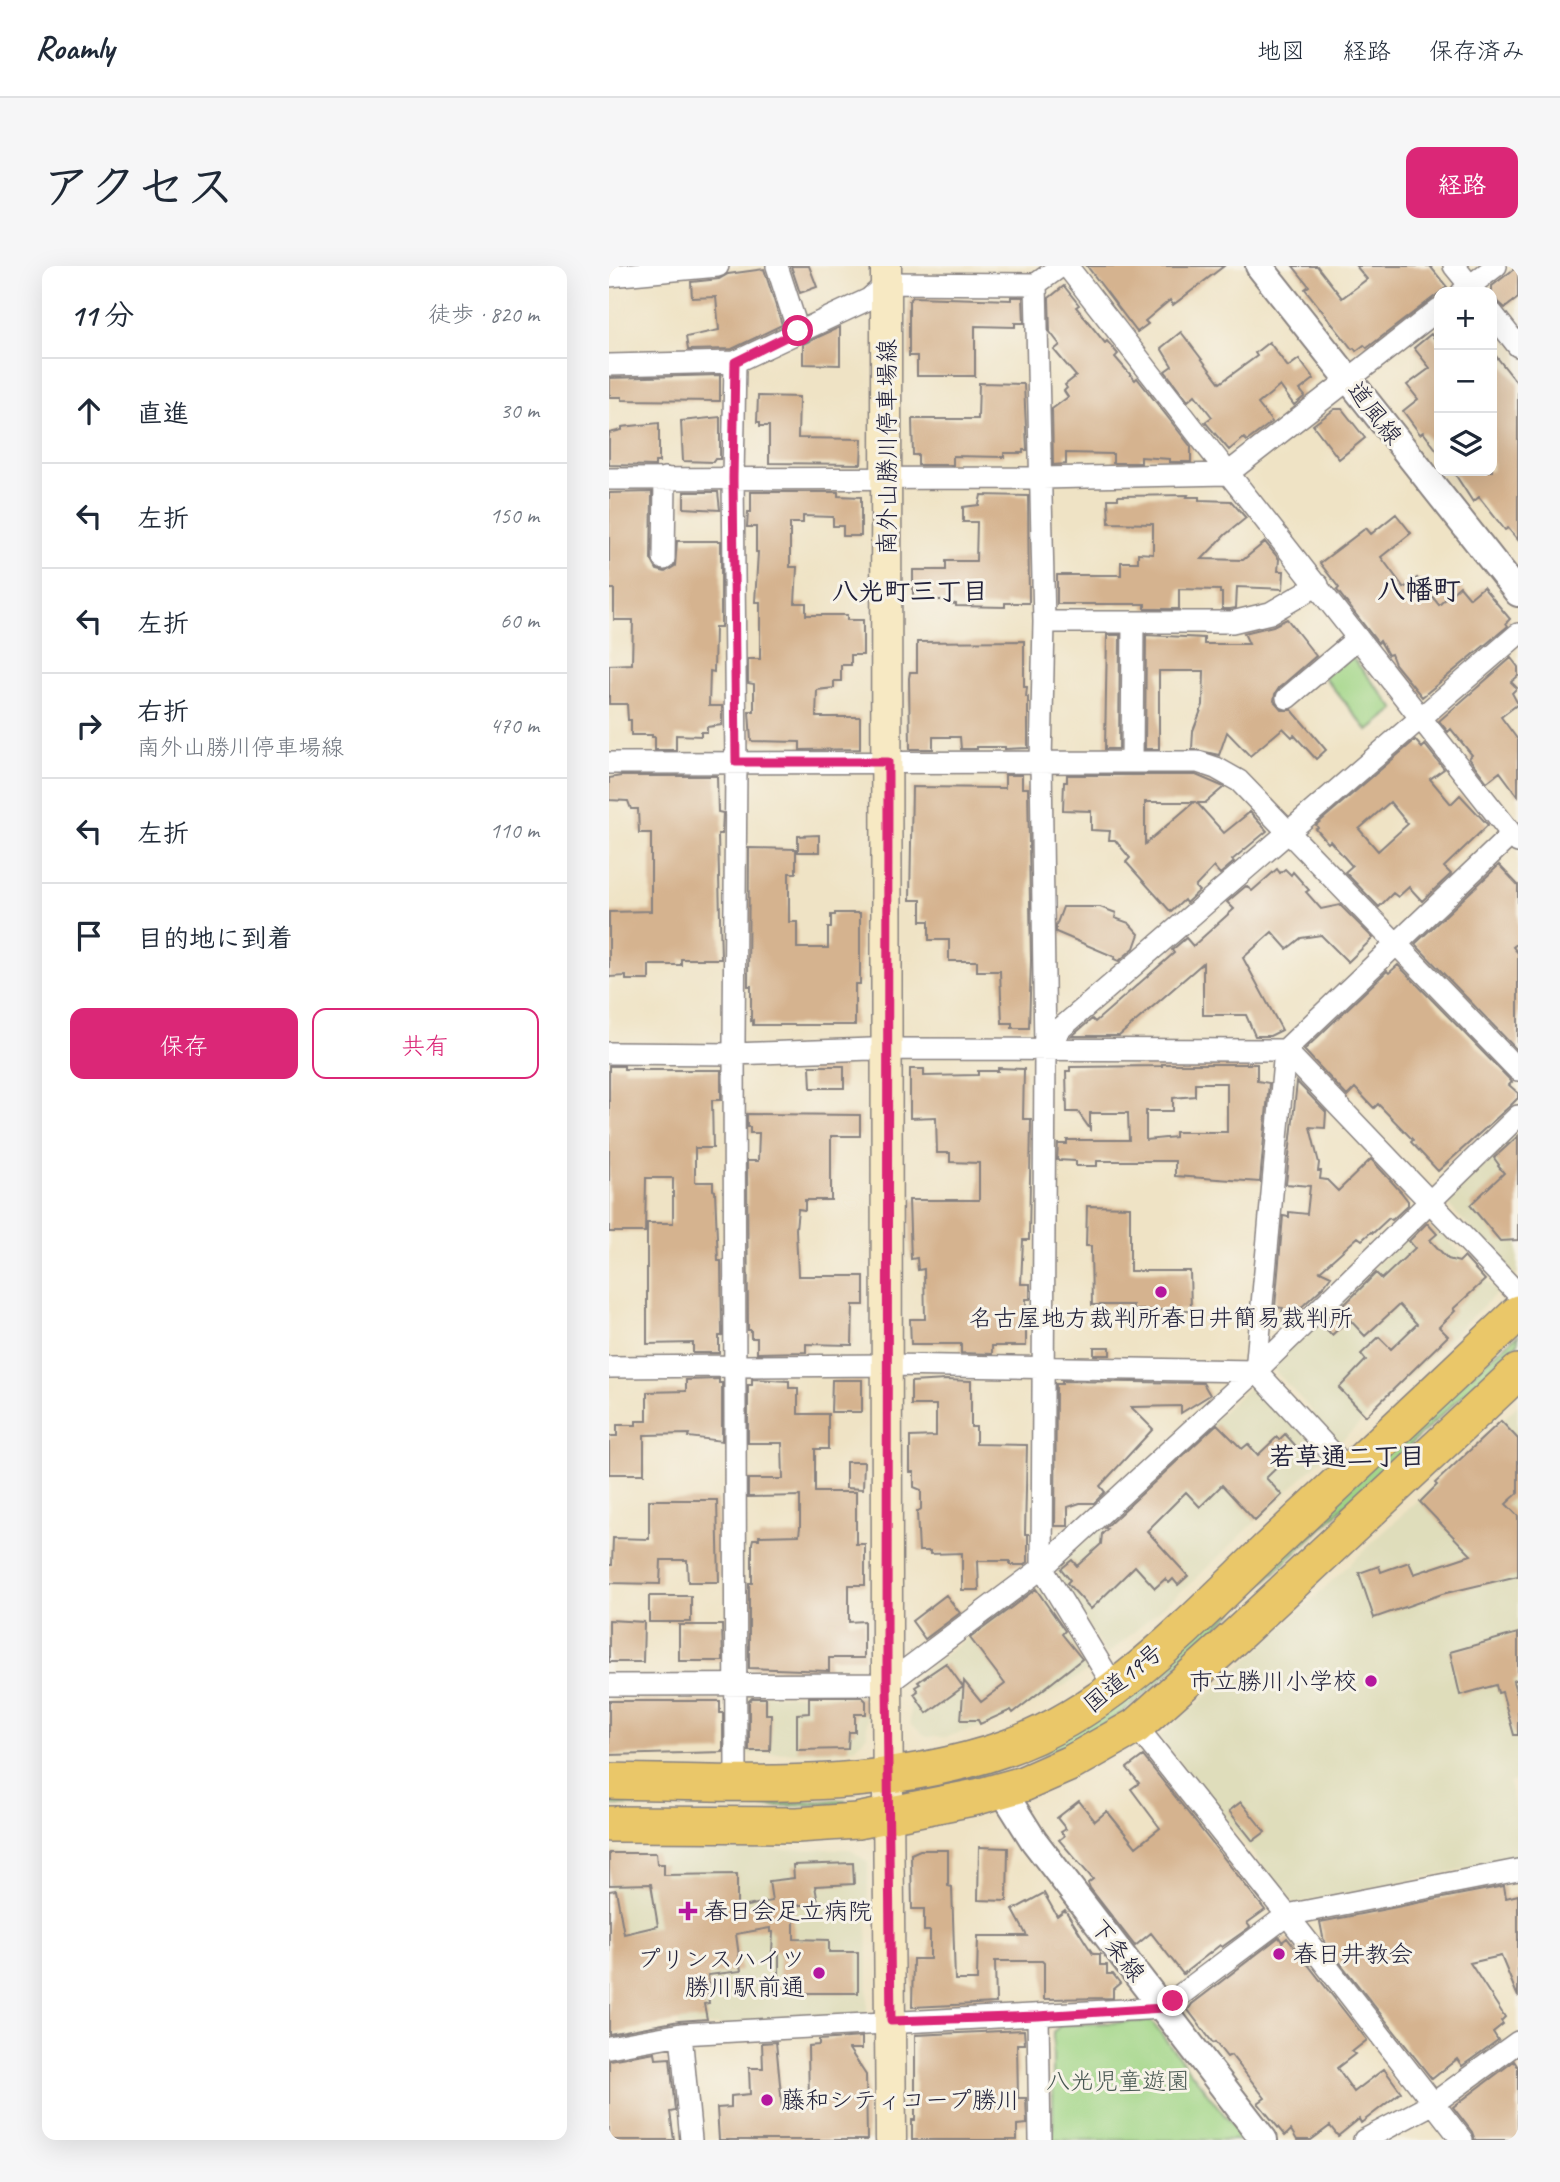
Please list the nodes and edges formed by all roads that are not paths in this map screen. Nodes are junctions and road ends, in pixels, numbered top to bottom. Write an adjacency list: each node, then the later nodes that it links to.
1 (718, 266): 9 (street)
2 (777, 266): 15 (street)
3 (1061, 266): 10 (street)
4 (1067, 266): 20 (street)
5 (1259, 266): 19 (street, 道風線)
6 (1454, 266): 11 (street)
7 (1496, 266): 12 (street)
8 (887, 274): 10 (street); 15 (street); 24 (main road, 南外山勝川停車場線)
9 (609, 276)
10 (1036, 284): 25 (street)
11 (1467, 287)
12 (1472, 287)
13 (1434, 313): 19 (street)
14 (1497, 319): 16 (street)
15 (798, 331): 17 (street)
16 (1518, 346)
17 (735, 362): 18 (street); 23 (street)
18 (609, 365)
19 (1349, 379): 20 (street); 28 (street, 道風線)
20 (1227, 474): 25 (street); 27 (street)
21 (609, 478): 22 (street)
22 (666, 478): 23 (street); 26 (street)
23 (733, 478): 24 (street); 35 (street)
24 (888, 478): 25 (street); 36 (main road, 南外山勝川停車場線)
25 (1042, 478): 29 (street)
26 (664, 559)
27 (1318, 585): 30 (street); 32 (street)
28 (1518, 593)
29 (1044, 622): 30 (street); 37 (street)
30 (1133, 622): 38 (street)
31 (1518, 635): 34 (street)
32 (1358, 638): 33 (street); 34 (street)
33 (1287, 698)
34 (1421, 717): 40 (street); 41 (street)
35 (736, 762): 36 (street); 39 (street); 47 (street)
36 (888, 762): 37 (street); 43 (main road, 南外山勝川停車場線)
37 (1041, 762): 38 (street); 45 (street)
38 (1132, 762): 40 (street)
39 (609, 763)
40 (1287, 832): 42 (street); 45 (street)
41 (1515, 838): 42 (street)
42 (1396, 944): 44 (street); 48 (street)
43 (887, 1049): 45 (street); 47 (street); 53 (main road, 南外山勝川停車場線)
44 (1285, 1049): 45 (street); 50 (street); 57 (street)
45 (1045, 1050): 55 (street)
46 (609, 1053): 47 (street)
47 (734, 1054): 54 (street)
48 (1518, 1070)
49 (1518, 1116): 50 (street)
50 (1428, 1202): 51 (street); 57 (street)
51 (1518, 1294)
52 (1518, 1313): 59 (highway, 国道19号)
53 (889, 1365): 54 (street); 55 (street); 61 (main road, 南外山勝川停車場線)
54 (734, 1366): 56 (street); 63 (street)
55 (1042, 1366): 57 (street); 60 (street)
56 (609, 1367)
57 (1255, 1371): 59 (street); 60 (street)
58 (1518, 1372): 65 (highway, 国道19号)
59 (1350, 1472): 64 (highway, 国道19号)
60 (1042, 1568): 61 (street); 64 (street)
61 (887, 1684): 63 (street); 66 (main road, 南外山勝川停車場線)
62 (609, 1685): 63 (street)
63 (734, 1686): 68 (street)
64 (1115, 1688): 66 (highway, 国道19号)
65 (1136, 1726): 69 (highway, 国道19号); 73 (street)
66 (888, 1774): 68 (highway, 国道19号); 70 (main road, 南外山勝川停車場線)
67 (609, 1781): 68 (highway, 国道19号)
68 (736, 1783)
69 (1002, 1790): 70 (highway, 国道19号); 74 (street, 下条線)
70 (889, 1815): 71 (highway, 国道19号); 76 (main road, 南外山勝川停車場線)
71 (609, 1824)
72 (1518, 1870): 73 (street)
73 (1287, 1915): 74 (street); 80 (street)
74 (1163, 2008): 75 (street); 84 (street, 下条線)
75 (1038, 2016): 76 (street); 83 (street)
76 (891, 2021): 77 (street); 82 (main road, 南外山勝川停車場線)
77 (681, 2034): 79 (street); 81 (street)
78 (1518, 2042): 80 (street)
79 (609, 2047)
80 (1434, 2104): 85 (street); 86 (street)
81 (691, 2140)
82 (891, 2140)
83 (1040, 2140)
84 (1264, 2140)
85 (1364, 2140)
86 (1462, 2140)

